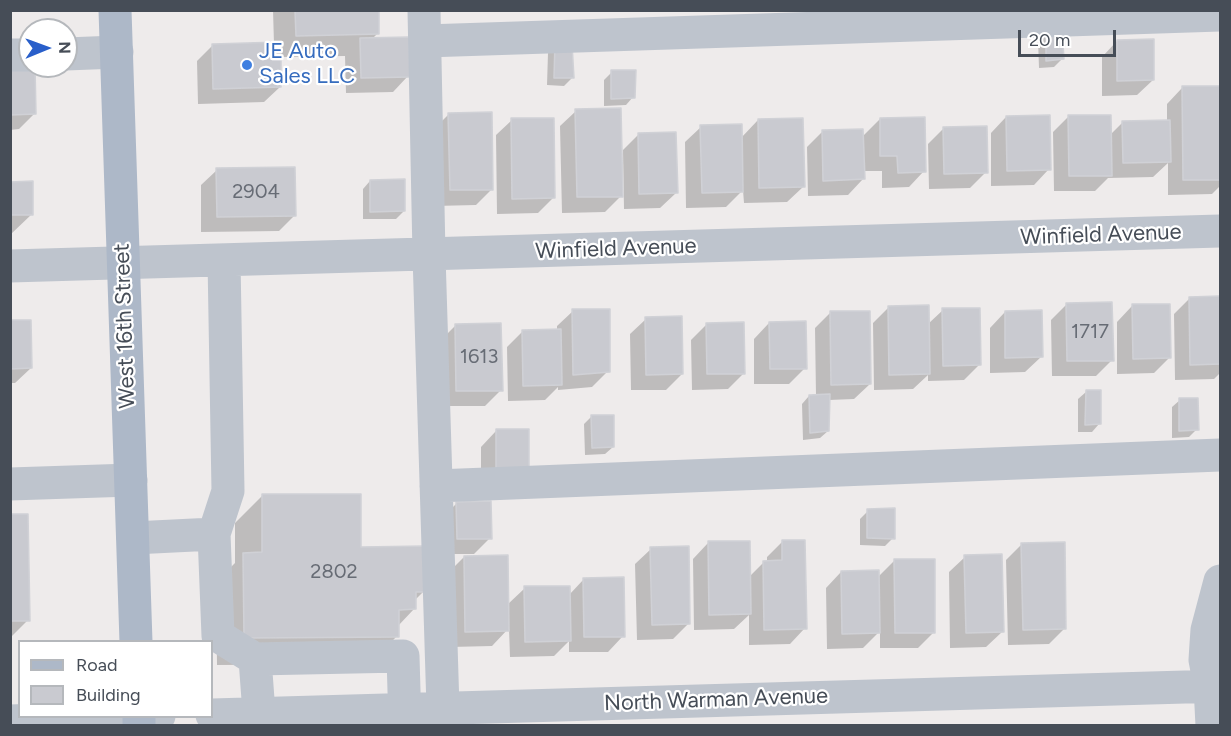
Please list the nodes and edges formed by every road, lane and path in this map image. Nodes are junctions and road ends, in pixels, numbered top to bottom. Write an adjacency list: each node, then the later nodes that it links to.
1 (115, 10): 4 (main road, West 16th Street)
2 (1221, 15): 3 (street)
3 (424, 26): 7 (street)
4 (117, 52): 5 (street); 9 (main road, West 16th Street)
5 (78, 54)
6 (1221, 231): 7 (street, Winfield Avenue)
7 (429, 255): 8 (street, Winfield Avenue); 14 (street)
8 (224, 260): 9 (street, Winfield Avenue); 15 (street)
9 (123, 264): 10 (street, Winfield Avenue); 12 (main road, West 16th Street)
10 (10, 266)
11 (1221, 455): 14 (street)
12 (131, 480): 13 (street); 16 (main road, West 16th Street)
13 (10, 484)
14 (436, 486): 21 (street)
15 (214, 534): 16 (street); 19 (street)
16 (133, 538): 18 (main road, West 16th Street)
17 (1221, 580): 20 (street)
18 (136, 640)
19 (255, 659): 22 (street); 25 (street)
20 (1215, 686): 23 (street, North Warman Avenue); 28 (street)
21 (443, 708): 23 (street, North Warman Avenue); 25 (street, North Warman Avenue)
22 (259, 713): 24 (street, North Warman Avenue); 25 (street, North Warman Avenue)
23 (653, 714)
24 (213, 715)
25 (405, 717)
26 (107, 718): 27 (street)
27 (10, 721)
28 (1212, 726)

